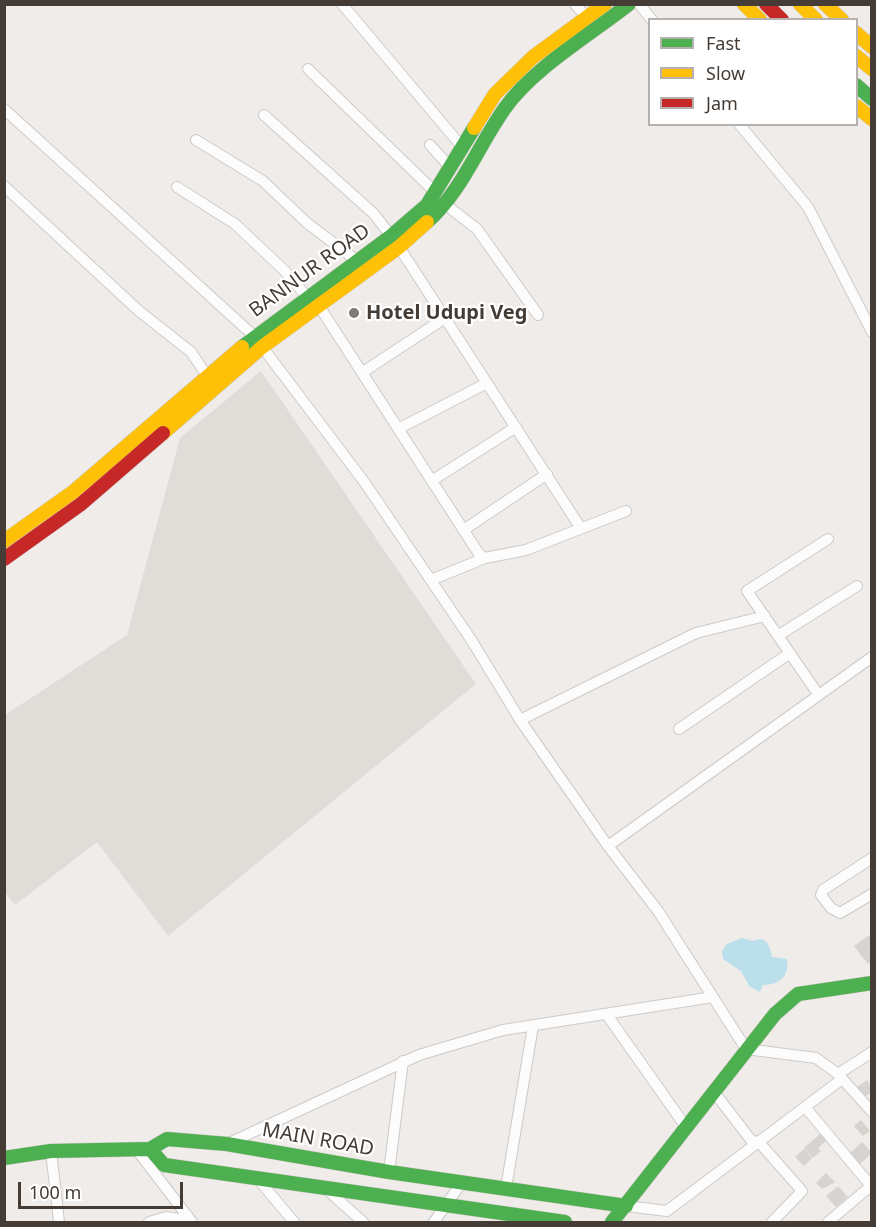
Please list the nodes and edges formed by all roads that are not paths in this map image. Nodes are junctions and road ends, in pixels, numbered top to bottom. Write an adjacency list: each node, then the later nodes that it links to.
1 (342, 4): 30 (street)
2 (575, 4): 10 (street)
3 (629, 4): 35 (main road)
4 (639, 4): 11 (street)
5 (744, 4): 12 (main road)
6 (766, 4): 13 (main road)
7 (800, 4): 14 (main road)
8 (825, 4): 15 (main road)
9 (604, 5): 10 (main road, BANNUR ROAD)
10 (587, 18): 30 (main road, BANNUR ROAD)
11 (650, 18)
12 (758, 18)
13 (780, 18)
14 (814, 18)
15 (840, 18)
16 (858, 35): 17 (main road)
17 (872, 46)
18 (858, 58): 20 (main road)
19 (308, 69): 34 (street)
20 (872, 69)
21 (858, 88): 22 (main road)
22 (872, 99)
23 (858, 108): 26 (main road)
24 (4, 110): 43 (street)
25 (264, 115): 36 (street)
26 (872, 119)
27 (741, 126): 42 (street)
28 (196, 140): 37 (street)
29 (430, 145): 31 (street)
30 (463, 147): 31 (main road, BANNUR ROAD)
31 (450, 167): 34 (main road, BANNUR ROAD)
32 (4, 186): 45 (street)
33 (177, 187): 38 (street)
34 (436, 193): 36 (main road, BANNUR ROAD)
35 (446, 205): 36 (main road); 40 (street)
36 (395, 241): 37 (main road, BANNUR ROAD); 39 (main road); 41 (street)
37 (356, 260): 38 (main road, BANNUR ROAD)
38 (307, 297): 43 (main road, BANNUR ROAD)
39 (319, 306): 43 (main road); 44 (street)
40 (538, 315)
41 (445, 318): 44 (street); 46 (street)
42 (872, 332)
43 (258, 342): 45 (main road, BANNUR ROAD); 57 (main road); 58 (street)
44 (363, 372): 47 (street)
45 (207, 376): 55 (main road, BANNUR ROAD)
46 (487, 383): 47 (street); 48 (street)
47 (400, 428): 50 (street)
48 (516, 428): 49 (street); 50 (street)
49 (547, 474): 52 (street); 53 (street)
50 (433, 480): 53 (street)
51 (626, 511): 52 (street)
52 (580, 527): 56 (street)
53 (465, 528): 56 (street)
54 (828, 539): 60 (street)
55 (4, 541)
56 (485, 558): 58 (street)
57 (4, 559)
58 (431, 580): 65 (street)
59 (857, 586): 61 (street)
60 (765, 616): 61 (street); 65 (street)
61 (778, 635): 62 (street)
62 (790, 653): 64 (street); 66 (street)
63 (872, 657): 64 (street)
64 (818, 694): 67 (street)
65 (520, 720): 67 (street)
66 (679, 729)
67 (608, 846): 71 (street)
68 (872, 858): 69 (street)
69 (872, 894)
70 (872, 982): 74 (main road)
71 (713, 997): 72 (street); 74 (street)
72 (607, 1015): 73 (street); 81 (street)
73 (533, 1026): 76 (street); 92 (street)
74 (746, 1049): 77 (street); 78 (main road)
75 (872, 1052): 77 (street)
76 (403, 1061): 83 (street); 87 (street)
77 (840, 1077): 79 (street); 80 (street)
78 (714, 1092): 81 (main road); 82 (street)
79 (805, 1107): 82 (street); 90 (street)
80 (872, 1112)
81 (686, 1127): 94 (main road)
82 (756, 1142): 94 (street); 104 (street)
83 (227, 1144): 84 (main road, MAIN ROAD); 87 (main road, MAIN ROAD)
84 (143, 1149): 85 (main road, MAIN ROAD); 88 (main road); 98 (street)
85 (51, 1151): 86 (main road, MAIN ROAD); 96 (street)
86 (4, 1158)
87 (389, 1172): 89 (main road, MAIN ROAD)
88 (257, 1178): 91 (main road); 99 (street)
89 (462, 1182): 92 (main road, MAIN ROAD); 93 (street)
90 (871, 1186): 105 (street)
91 (323, 1187): 93 (main road); 100 (street)
92 (506, 1188): 94 (main road, MAIN ROAD)
93 (447, 1204): 95 (main road); 101 (street)
94 (626, 1206): 103 (main road)
95 (500, 1218): 102 (main road)
96 (59, 1222)
97 (149, 1222): 98 (street)
98 (192, 1222)
99 (294, 1222)
100 (363, 1222)
101 (434, 1222)
102 (566, 1222)
103 (612, 1222)
104 (772, 1222)
105 (828, 1222)

